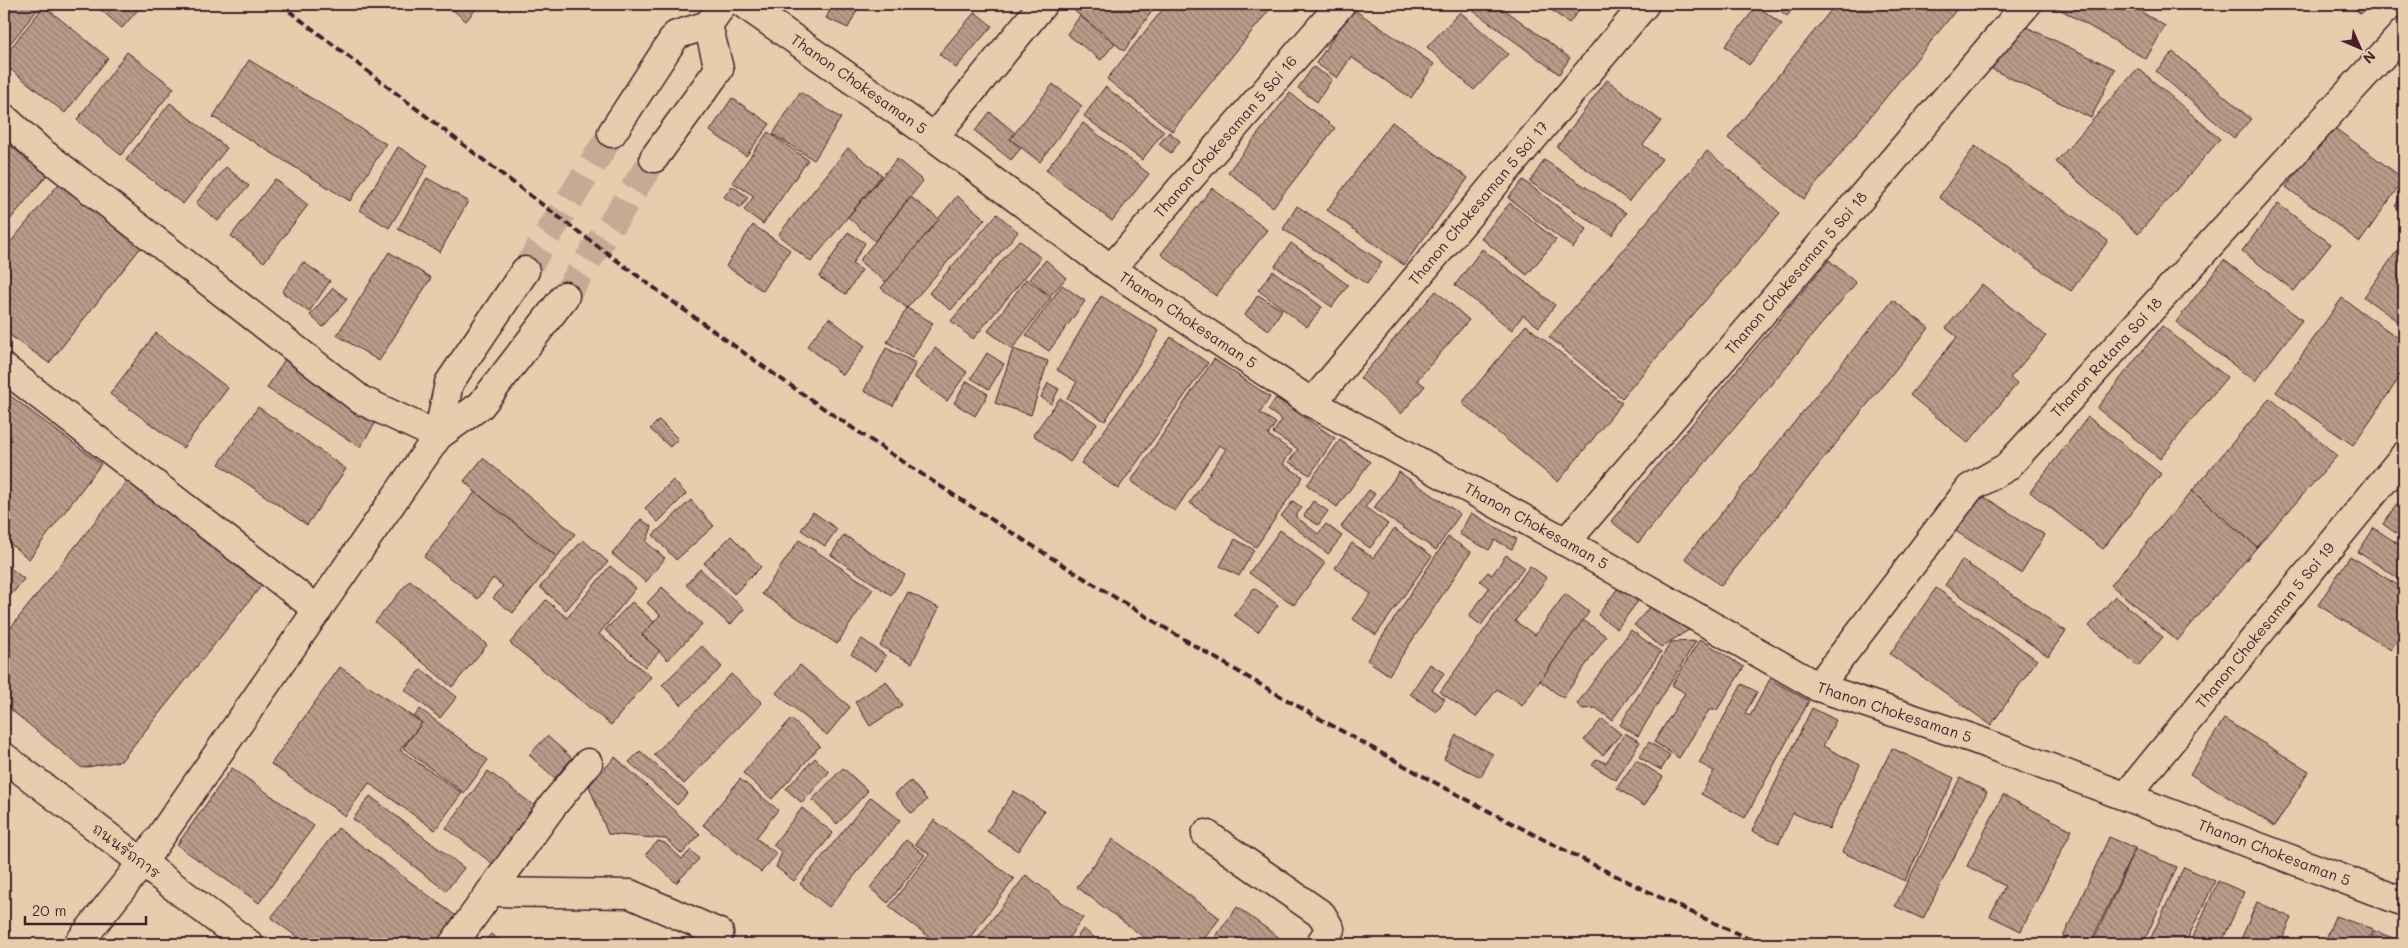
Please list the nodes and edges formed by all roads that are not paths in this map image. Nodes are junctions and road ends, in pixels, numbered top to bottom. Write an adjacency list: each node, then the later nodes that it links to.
1 (744, 4): 10 (street, Thanon Chokesaman 5)
2 (1043, 4): 10 (street)
3 (1341, 4): 12 (street, Thanon Chokesaman 5 Soi 16)
4 (1645, 4): 16 (street, Thanon Chokesaman 5 Soi 17)
5 (2027, 4): 19 (street, Thanon Chokesaman 5 Soi 18)
6 (715, 14): 9 (street); 11 (street)
7 (2404, 32): 21 (street, Thanon Ratana Soi 18)
8 (4, 118): 17 (street)
9 (612, 133)
10 (934, 137): 12 (street, Thanon Chokesaman 5)
11 (654, 158)
12 (1111, 269): 16 (street, Thanon Chokesaman 5)
13 (525, 271): 17 (street)
14 (565, 296): 17 (street)
15 (4, 368): 20 (street)
16 (1312, 403): 19 (street, Thanon Chokesaman 5)
17 (438, 436): 20 (street)
18 (2404, 456): 24 (street, Thanon Chokesaman 5 Soi 19)
19 (1566, 542): 21 (street, Thanon Chokesaman 5)
20 (318, 610): 26 (street)
21 (1818, 688): 24 (street, Thanon Chokesaman 5)
22 (4, 757): 26 (street, ถนนรัถการ)
23 (588, 763): 27 (street)
24 (2126, 796): 28 (street, Thanon Chokesaman 5)
25 (1206, 834): 33 (street)
26 (142, 863): 30 (street); 31 (street, ถนนรัถการ)
27 (490, 892): 29 (street); 32 (street)
28 (2404, 902)
29 (718, 933)
30 (78, 944)
31 (249, 944)
32 (453, 944)
33 (1320, 944)

